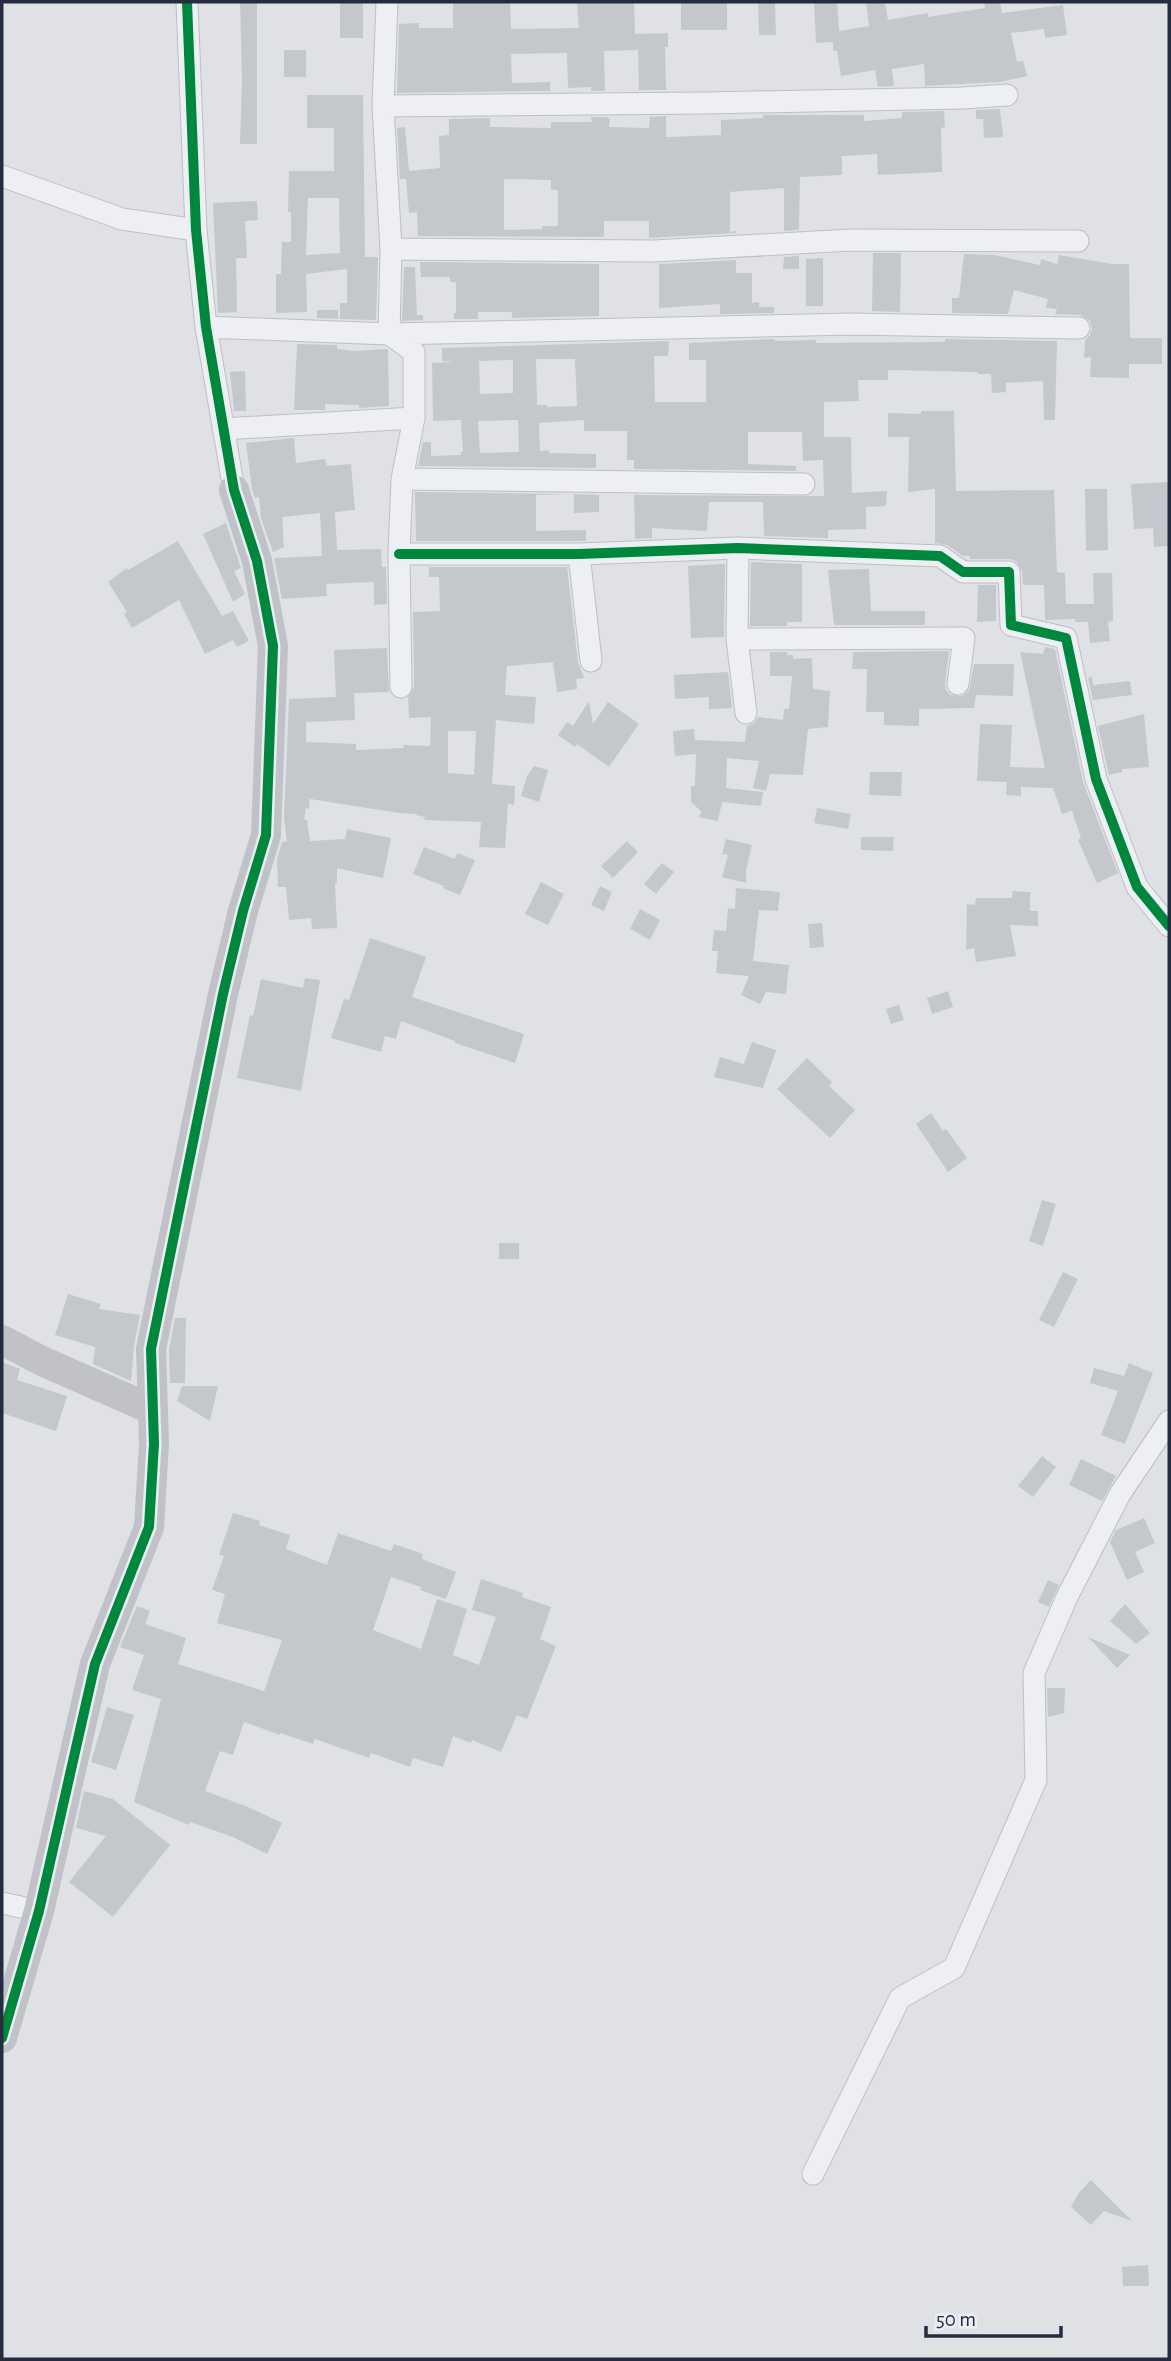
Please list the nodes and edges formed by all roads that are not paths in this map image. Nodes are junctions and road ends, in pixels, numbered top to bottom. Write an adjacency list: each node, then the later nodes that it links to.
1 (187, 2): 6 (street)
2 (387, 2): 4 (street)
3 (1007, 94): 4 (street)
4 (383, 106): 8 (street)
5 (2, 176): 6 (street)
6 (196, 230): 9 (street)
7 (1078, 241): 8 (street)
8 (391, 249): 11 (street)
9 (206, 327): 11 (street); 13 (street)
10 (1080, 328): 11 (street)
11 (389, 334): 12 (street)
12 (414, 418): 13 (street); 14 (street)
13 (223, 429): 16 (street)
14 (402, 479): 15 (street); 18 (street)
15 (804, 484)
16 (234, 490): 27 (street)
17 (737, 548): 19 (street); 20 (street); 25 (street)
18 (399, 554): 19 (street); 23 (street)
19 (579, 554): 21 (street)
20 (737, 639): 22 (street); 24 (street)
21 (591, 661)
22 (958, 684)
23 (401, 687)
24 (746, 713)
25 (1169, 926)
26 (2, 1340): 27 (street)
27 (153, 1409): 30 (street)
28 (1169, 1420): 32 (street)
29 (2, 1903): 30 (street)
30 (39, 1911): 31 (street)
31 (2, 2038)
32 (813, 2174)

